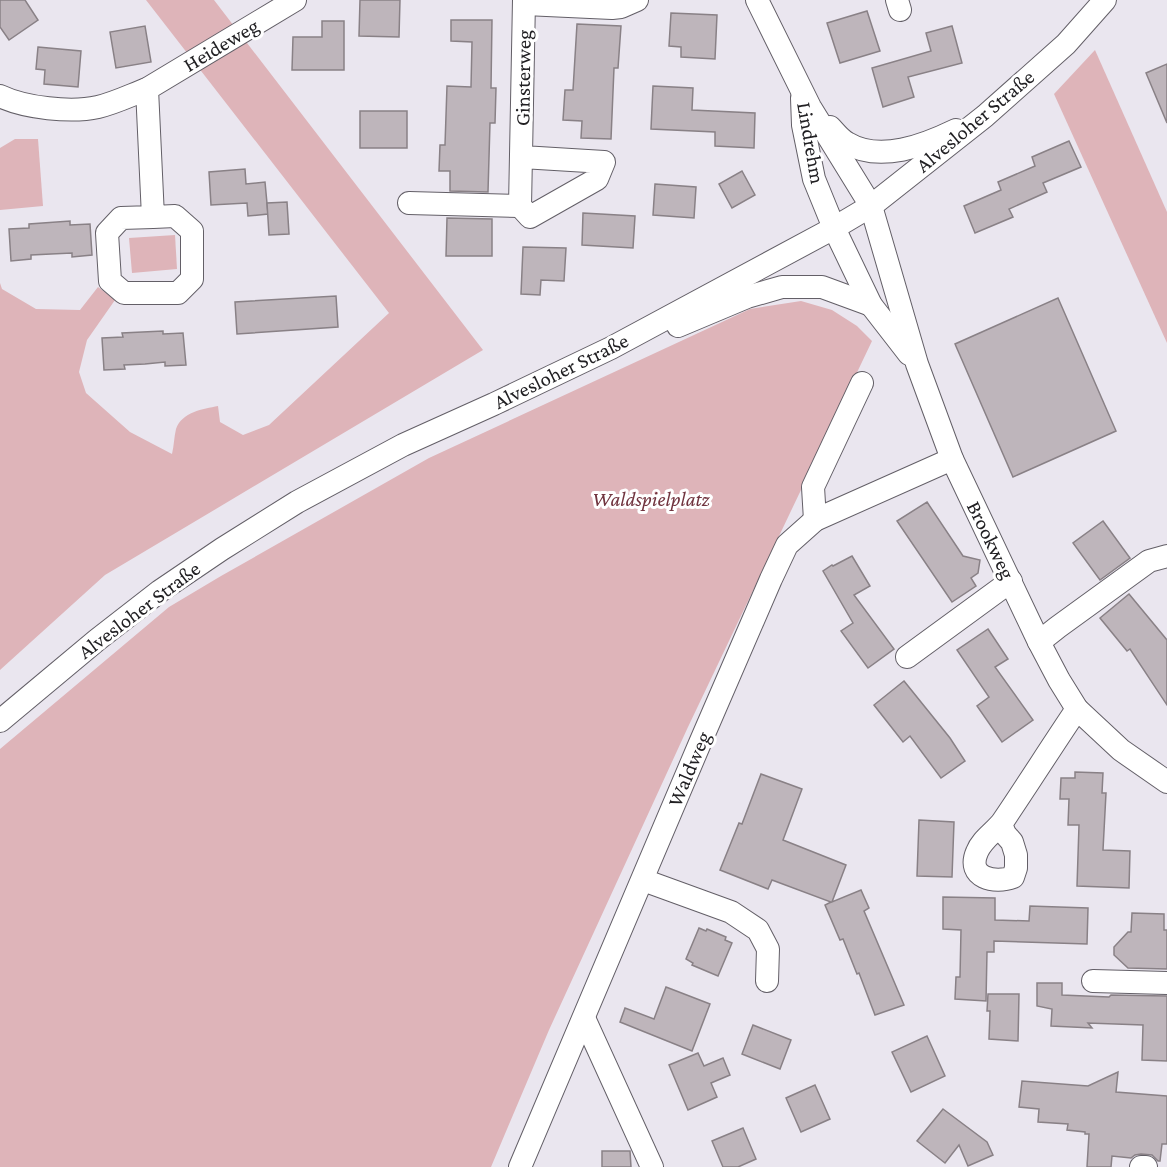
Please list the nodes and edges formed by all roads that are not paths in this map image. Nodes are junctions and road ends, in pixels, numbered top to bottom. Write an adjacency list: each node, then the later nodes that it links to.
1 (295, 0): 6 (street, Heideweg)
2 (637, 0): 5 (street)
3 (757, 0): 8 (street, Lindrehm)
4 (1105, 0): 9 (street, Alvesloher Straße)
5 (525, 2): 10 (street, Ginsterweg)
6 (147, 89): 7 (street, Heideweg); 14 (street)
7 (0, 96)
8 (806, 99): 9 (street); 13 (street, Lindrehm); 15 (street, Lindrehm)
9 (984, 116): 13 (street, Alvesloher Straße)
10 (522, 157): 12 (street, Ginsterweg); 12 (street, Ginsterweg)
11 (409, 203): 12 (street)
12 (520, 206)
13 (871, 206): 15 (street, Alvesloher Straße); 18 (street, Brookweg)
14 (153, 217): 14 (street)
15 (834, 228): 16 (street, Brookweg); 17 (street, Alvesloher Straße)
16 (871, 305): 17 (street); 18 (street, Brookweg)
17 (611, 348): 27 (street, Alvesloher Straße)
18 (917, 364): 20 (street, Brookweg)
19 (862, 383): 21 (street)
20 (952, 459): 21 (street, Waldweg); 23 (street, Brookweg)
21 (815, 520): 30 (street, Waldweg)
22 (1167, 556): 24 (street)
23 (1011, 581): 24 (street, Brookweg); 25 (street)
24 (1039, 642): 26 (street, Brookweg)
25 (907, 657)
26 (1077, 709): 28 (street, Brookweg); 29 (street)
27 (0, 721)
28 (1167, 782)
29 (1001, 824)
30 (643, 880): 31 (street); 34 (street, Waldweg)
31 (767, 981)
32 (1093, 981): 33 (street)
33 (1167, 983)
34 (584, 1018): 35 (street, Waldweg); 36 (street)
35 (520, 1167)
36 (652, 1167)
37 (1141, 1167): 38 (street)
38 (1146, 1167)

